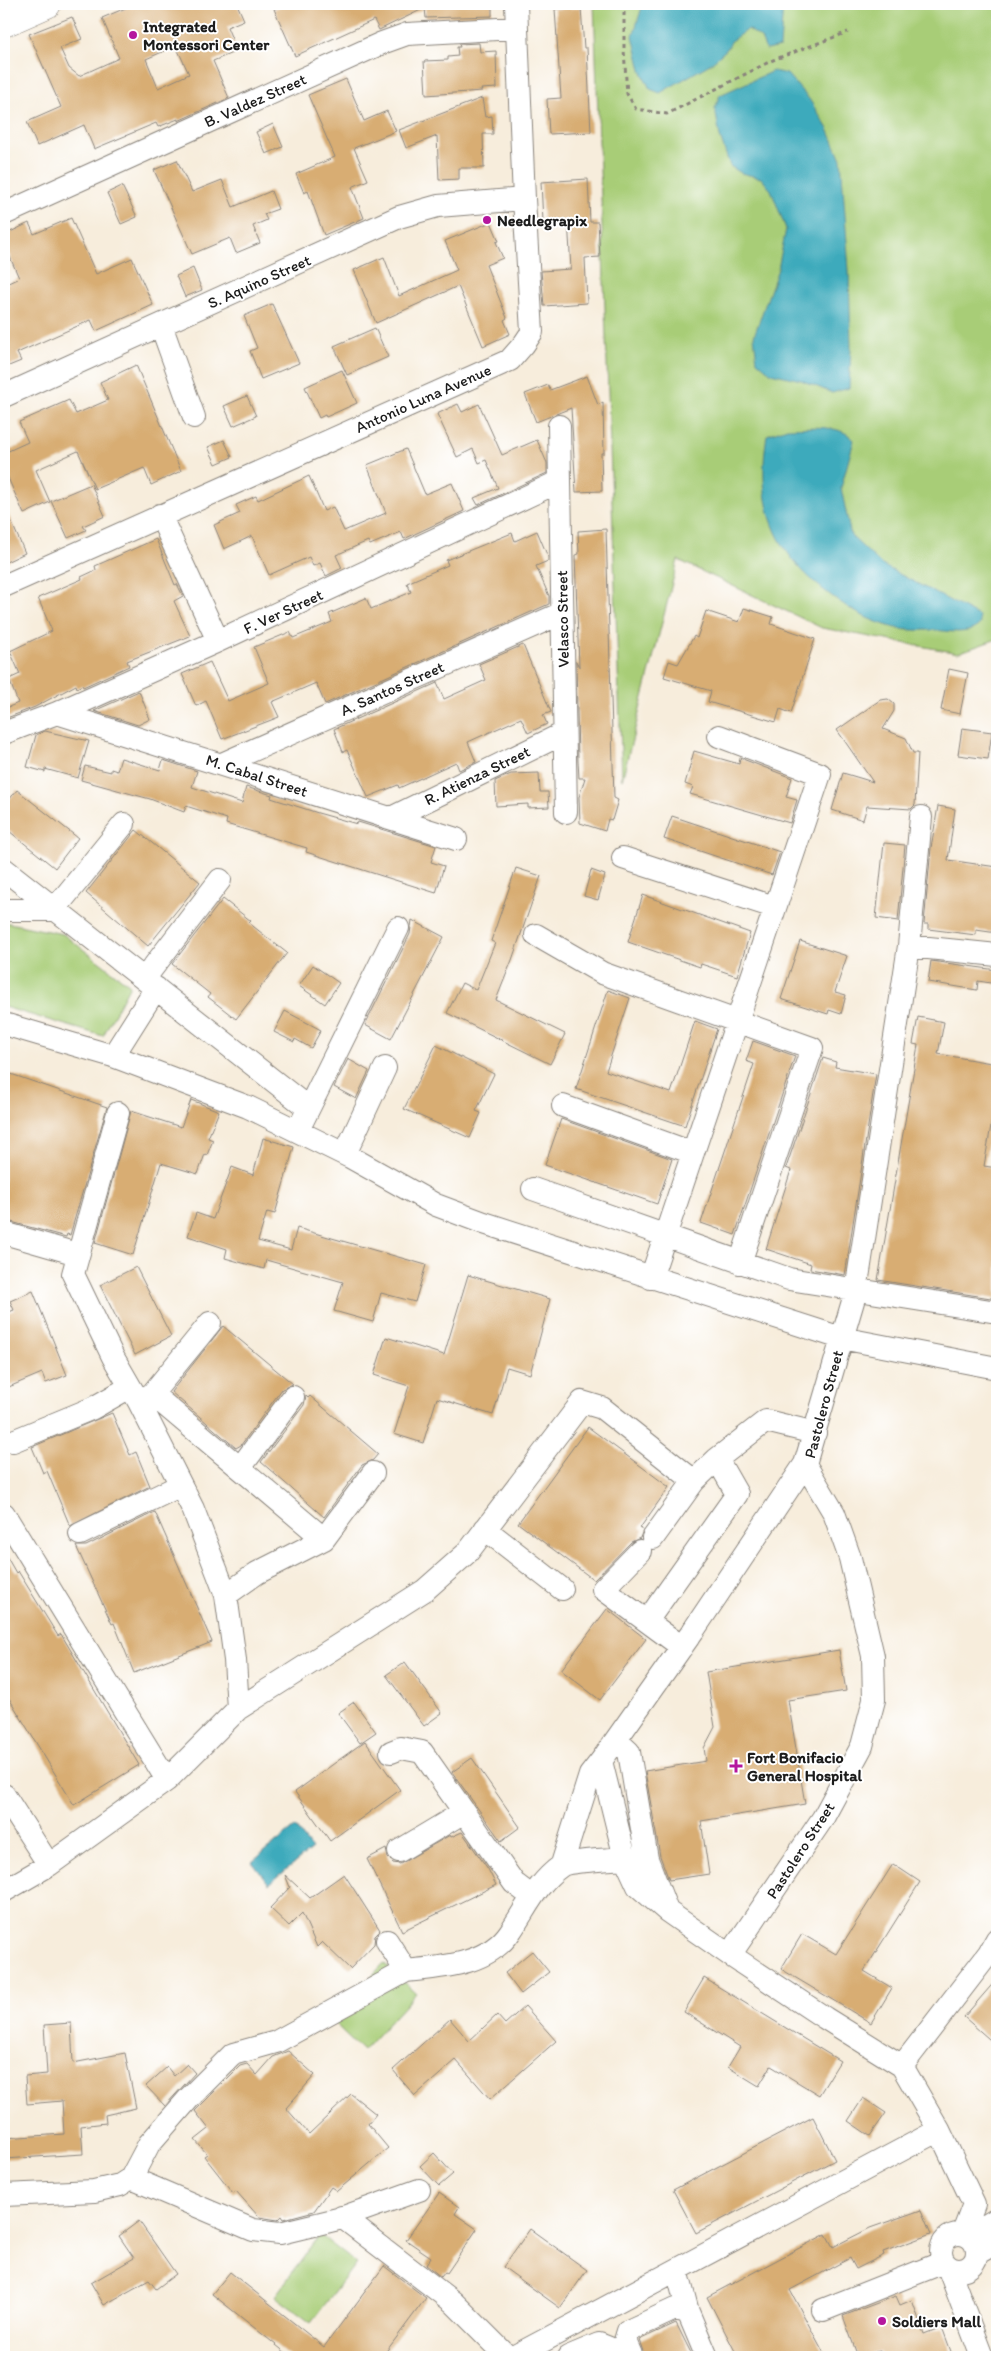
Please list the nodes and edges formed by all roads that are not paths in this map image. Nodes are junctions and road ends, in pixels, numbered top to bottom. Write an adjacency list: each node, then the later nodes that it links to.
1 (47, 4): 3 (main road)
2 (516, 4): 4 (street, Antonio Luna Avenue)
3 (4, 23)
4 (517, 28): 5 (street, Antonio Luna Avenue); 6 (street, B. Valdez Street)
5 (524, 199): 7 (street, S. Aquino Street); 12 (street, Antonio Luna Avenue)
6 (4, 214)
7 (161, 325): 8 (street, S. Aquino Street); 9 (street)
8 (4, 396)
9 (194, 417)
10 (559, 426): 11 (street, Velasco Street)
11 (560, 481): 14 (street, Velasco Street); 15 (street, F. Ver Street)
12 (160, 515): 13 (street, Antonio Luna Avenue); 15 (street)
13 (4, 586)
14 (562, 613): 18 (street, Velasco Street); 20 (street, A. Santos Street)
15 (218, 641): 16 (street, F. Ver Street)
16 (57, 713): 17 (street, F. Ver Street); 20 (street, M. Cabal Street)
17 (4, 733)
18 (564, 733): 21 (street, Velasco Street); 23 (street, R. Atienza Street)
19 (719, 736): 29 (street)
20 (222, 764): 23 (street, M. Cabal Street)
21 (566, 812)
22 (921, 817): 34 (street, Pastolero Street)
23 (391, 818): 25 (street, M. Cabal Street)
24 (124, 824): 31 (street)
25 (456, 839)
26 (623, 858): 29 (street)
27 (4, 869): 31 (street)
28 (220, 880): 36 (street)
29 (774, 907): 37 (street)
30 (4, 910): 31 (street)
31 (54, 910): 36 (street)
32 (398, 928): 42 (street)
33 (536, 935): 37 (street)
34 (909, 946): 35 (street); 53 (street, Pastolero Street)
35 (997, 955)
36 (150, 983): 39 (street); 42 (street)
37 (736, 1022): 45 (street); 51 (street)
38 (4, 1024): 39 (street)
39 (113, 1056): 44 (street)
40 (385, 1068): 46 (street)
41 (562, 1106): 45 (street)
42 (308, 1108): 44 (street)
43 (118, 1113): 50 (street)
44 (298, 1130): 46 (street)
45 (693, 1153): 49 (street)
46 (345, 1154): 52 (street)
47 (533, 1189): 49 (street)
48 (4, 1233): 50 (street)
49 (664, 1236): 51 (street); 52 (street)
50 (77, 1254): 58 (street)
51 (740, 1263): 53 (street)
52 (651, 1278): 56 (street)
53 (856, 1291): 54 (street); 56 (street, Pastolero Street)
54 (997, 1312)
55 (210, 1323): 58 (street)
56 (841, 1338): 57 (street); 60 (street, Pastolero Street)
57 (997, 1368)
58 (140, 1394): 61 (street); 64 (street); 67 (street)
59 (292, 1397): 64 (street)
60 (815, 1433): 62 (street); 63 (street, Pastolero Street)
61 (13, 1442)
62 (717, 1459): 66 (street); 74 (street)
63 (805, 1464): 75 (street); 92 (street, Pastolero Street)
64 (240, 1468): 71 (street)
65 (373, 1473): 71 (street)
66 (694, 1481): 69 (street); 74 (street)
67 (181, 1485): 70 (street); 73 (street)
68 (4, 1514): 80 (street)
69 (486, 1529): 72 (street); 76 (street)
70 (80, 1534)
71 (324, 1539): 73 (street)
72 (562, 1588)
73 (226, 1595): 76 (street)
74 (647, 1621): 75 (street)
75 (682, 1647): 77 (street)
76 (238, 1709): 80 (street)
77 (616, 1740): 79 (street); 89 (street)
78 (391, 1752): 82 (street)
79 (601, 1761): 84 (street); 85 (street)
80 (167, 1780): 86 (street)
81 (4, 1795): 86 (street)
82 (464, 1812): 83 (street); 88 (street)
83 (399, 1851)
84 (625, 1858): 85 (street); 89 (street)
85 (562, 1864): 88 (street)
86 (49, 1865): 87 (street)
87 (4, 1891)
88 (530, 1896): 93 (street)
89 (667, 1912): 92 (street)
90 (997, 1938): 94 (street)
91 (387, 1940): 93 (street)
92 (730, 1955): 94 (street)
93 (406, 1971): 96 (street)
94 (902, 2066): 95 (street)
95 (939, 2130): 101 (street); 104 (street)
96 (130, 2178): 98 (street); 99 (street)
97 (419, 2190): 99 (street)
98 (4, 2195)
99 (342, 2217): 107 (street)
100 (997, 2219): 101 (street)
101 (970, 2241): 102 (street); 103 (street); 103 (street)
102 (997, 2242)
103 (946, 2264): 105 (street); 113 (street)
104 (677, 2270): 106 (street); 108 (street)
105 (823, 2310)
106 (688, 2312): 111 (street); 112 (street)
107 (508, 2357)
108 (513, 2357)
109 (568, 2357): 110 (street)
110 (613, 2357)
111 (632, 2357)
112 (707, 2357)
113 (982, 2357)

